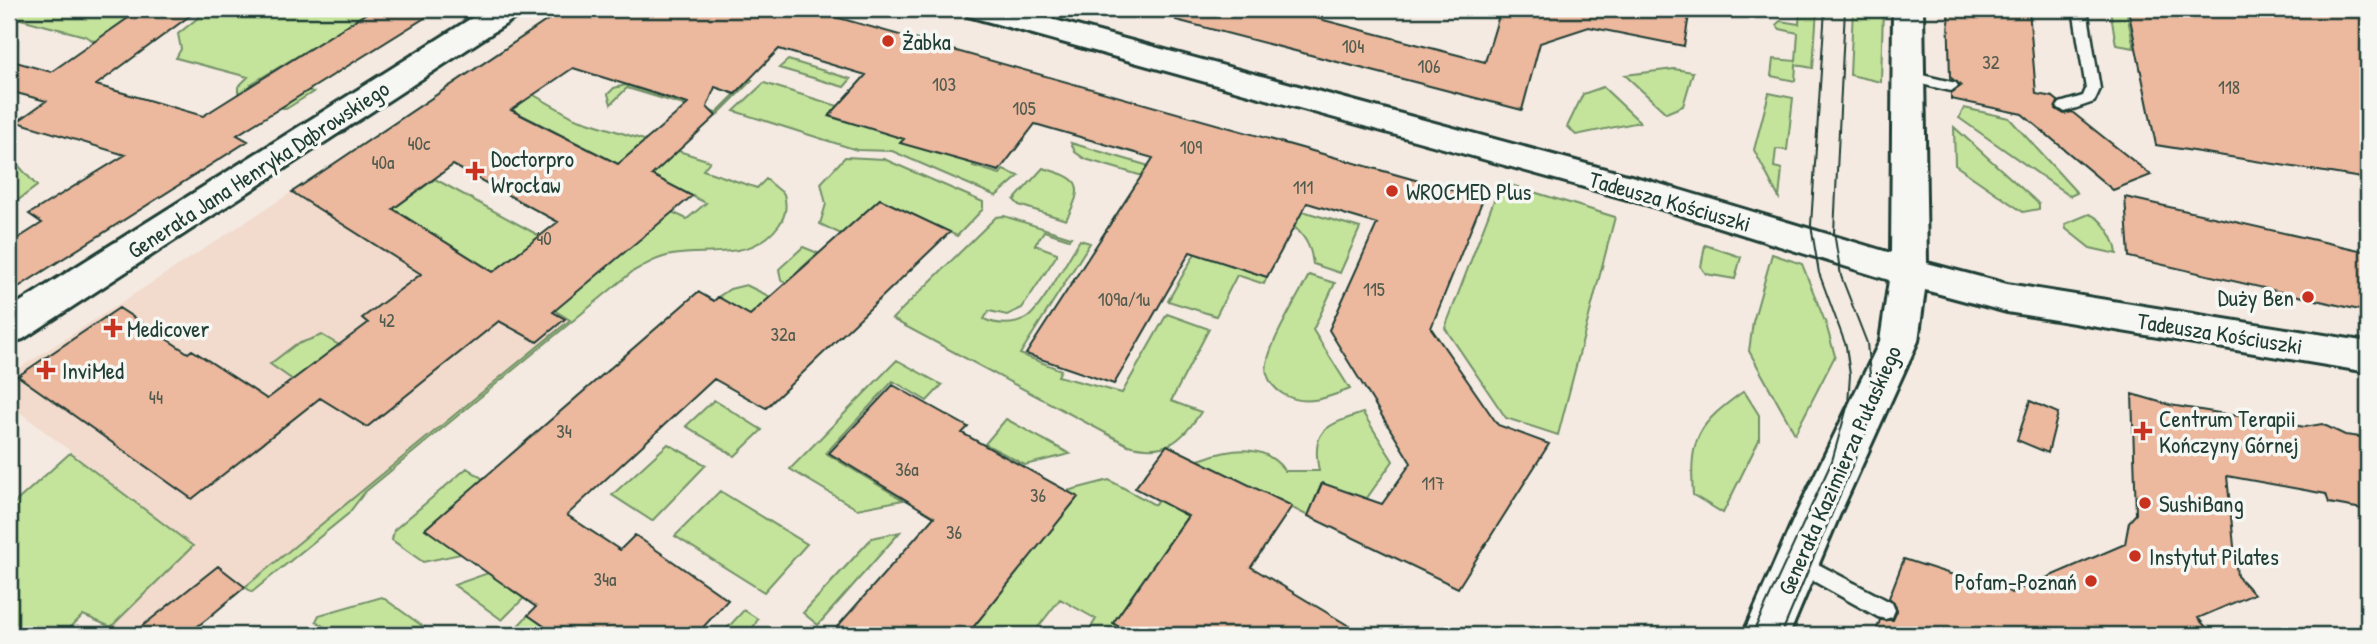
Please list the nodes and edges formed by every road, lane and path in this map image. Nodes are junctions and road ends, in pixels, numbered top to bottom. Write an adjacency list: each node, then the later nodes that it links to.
1 (507, 9): 9 (street, Generała Jana Henryka Dąbrowskiego)
2 (979, 9): 8 (street, Tadeusza Kościuszki)
3 (1908, 9): 5 (street, Generała Kazimierza Pułaskiego)
4 (2080, 9): 7 (lane)
5 (1909, 78): 6 (lane); 8 (street, Generała Kazimierza Pułaskiego)
6 (1951, 86)
7 (2065, 107)
8 (1909, 272): 10 (street, Tadeusza Kościuszki); 11 (street, Generała Kazimierza Pułaskiego)
9 (9, 328)
10 (2368, 357)
11 (1797, 562): 12 (lane); 13 (street, Generała Kazimierza Pułaskiego)
12 (1885, 610)
13 (1766, 635)

